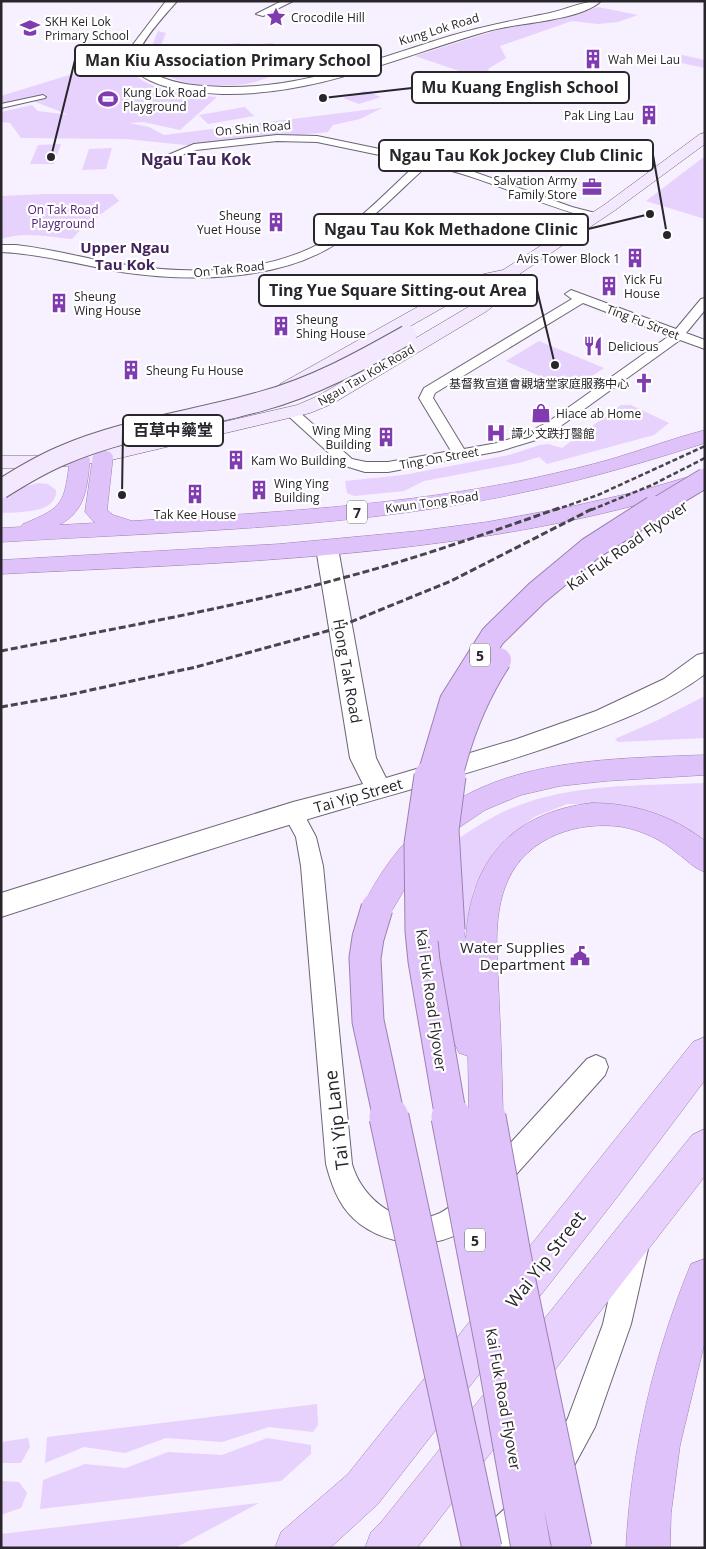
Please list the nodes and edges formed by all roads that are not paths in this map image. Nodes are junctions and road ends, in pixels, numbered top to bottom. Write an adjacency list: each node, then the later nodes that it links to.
1 (172, 1): 3 (street, Kung Lok Road)
2 (290, 1): 4 (street)
3 (596, 1)
4 (260, 14)
5 (42, 97): 6 (street)
6 (1, 106)
7 (705, 137): 10 (main road, Ngau Tau Kok Road)
8 (173, 155): 9 (street, On Shin Road)
9 (425, 162): 10 (street, On Shin Road); 11 (street, On Tak Road)
10 (596, 216): 12 (main road, Ngau Tau Kok Road)
11 (1, 248)
12 (510, 274): 16 (main road, Ngau Tau Kok Road); 17 (main road, Ngau Tau Kok Road); 24 (main road, Ngau Tau Kok Road, bridge)
13 (705, 302): 14 (street, Ting On Street)
14 (678, 335): 15 (street, Ting Fu Street); 19 (street, Ting On Street); 19 (street, Ting Fu Street)
15 (705, 345)
16 (292, 413): 17 (main road, Ngau Tau Kok Road); 19 (street, Ting On Street)
17 (199, 433): 20 (main road, Ngau Tau Kok Road)
18 (705, 436): 26 (highway, Kwun Tong Road / 7)
19 (460, 454)
20 (102, 456): 21 (main road, Ngau Tau Kok Road); 26 (highway)
21 (80, 459): 22 (main road, Ngau Tau Kok Road); 27 (highway)
22 (1, 462)
23 (705, 478): 28 (highway, 7); 46 (highway, Kai Fuk Road Flyover / 5, bridge)
24 (1, 489)
25 (705, 491): 38 (highway, Kai Fuk Road Flyover / 5, bridge)
26 (138, 528): 27 (highway, Kwun Tong Road / 7)
27 (10, 535)
28 (327, 548): 29 (highway, 7); 32 (street, Hong Tak Road)
29 (1, 567)
30 (705, 661): 32 (street, Tai Yip Street)
31 (705, 765): 44 (highway, bridge)
32 (379, 790): 33 (street, Tai Yip Street)
33 (293, 813): 35 (street, Tai Yip Street); 37 (street, Tai Yip Lane)
34 (705, 860): 38 (highway)
35 (1, 905)
36 (705, 1053): 42 (main road, Wai Yip Street)
37 (596, 1067)
38 (486, 1114): 47 (highway, Kai Fuk Road Flyover / 5, bridge)
39 (705, 1147): 40 (main road)
40 (638, 1232): 43 (main road); 45 (street)
41 (705, 1278): 48 (highway)
42 (298, 1548)
43 (387, 1548)
44 (482, 1548)
45 (490, 1548)
46 (531, 1548)
47 (572, 1548)
48 (648, 1548)

